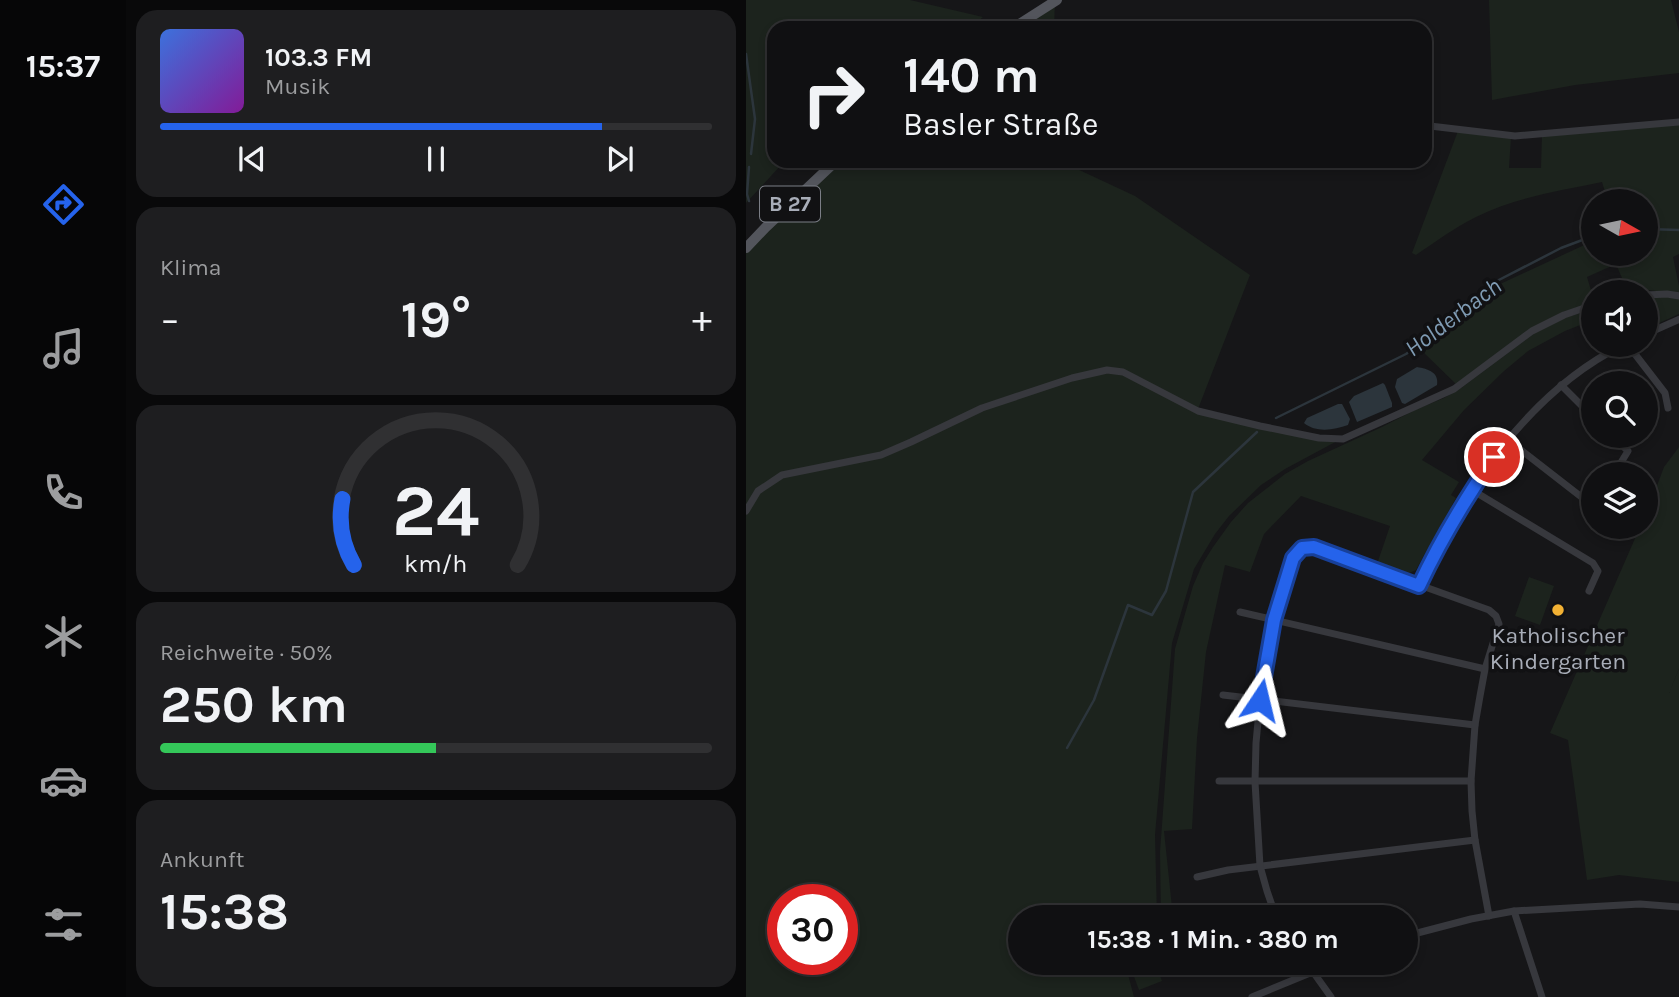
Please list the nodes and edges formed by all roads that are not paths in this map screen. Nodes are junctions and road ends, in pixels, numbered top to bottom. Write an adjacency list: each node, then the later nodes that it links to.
1 (1058, 0): 2 (main road)
2 (1024, 21)
3 (1679, 122): 4 (street)
4 (1432, 126)
5 (829, 168): 6 (main road, B 27)
6 (746, 248)
7 (1658, 294): 8 (street)
8 (1679, 296)
9 (1581, 309): 20 (street)
10 (1679, 319): 11 (street)
11 (1658, 329)
12 (1601, 357): 14 (street)
13 (1635, 357): 16 (street)
14 (1562, 386): 15 (street); 17 (street)
15 (1581, 405)
16 (1668, 408)
17 (1508, 440): 18 (street); 19 (street)
18 (1472, 490): 21 (street); 22 (street)
19 (1581, 497)
20 (746, 511)
21 (1419, 586): 24 (street); 25 (street)
22 (1589, 592)
23 (1240, 612): 24 (street)
24 (1274, 620): 25 (street); 27 (street)
25 (1485, 669): 28 (street)
26 (1223, 695): 27 (street)
27 (1260, 700): 28 (street); 31 (street)
28 (1475, 725): 30 (street)
29 (1219, 781): 31 (street)
30 (1471, 781): 31 (street); 32 (street)
31 (1255, 782): 33 (street)
32 (1475, 840): 33 (street); 38 (street)
33 (1260, 866): 34 (street); 35 (street)
34 (1197, 877)
35 (1272, 905)
36 (1679, 907): 37 (street)
37 (1514, 911): 38 (street); 46 (street)
38 (1489, 916): 39 (street)
39 (1418, 933)
40 (1305, 975): 43 (street)
41 (1314, 975): 42 (street)
42 (1324, 987): 44 (street); 45 (street)
43 (1252, 997)
44 (1323, 997)
45 (1332, 997)
46 (1542, 997)

